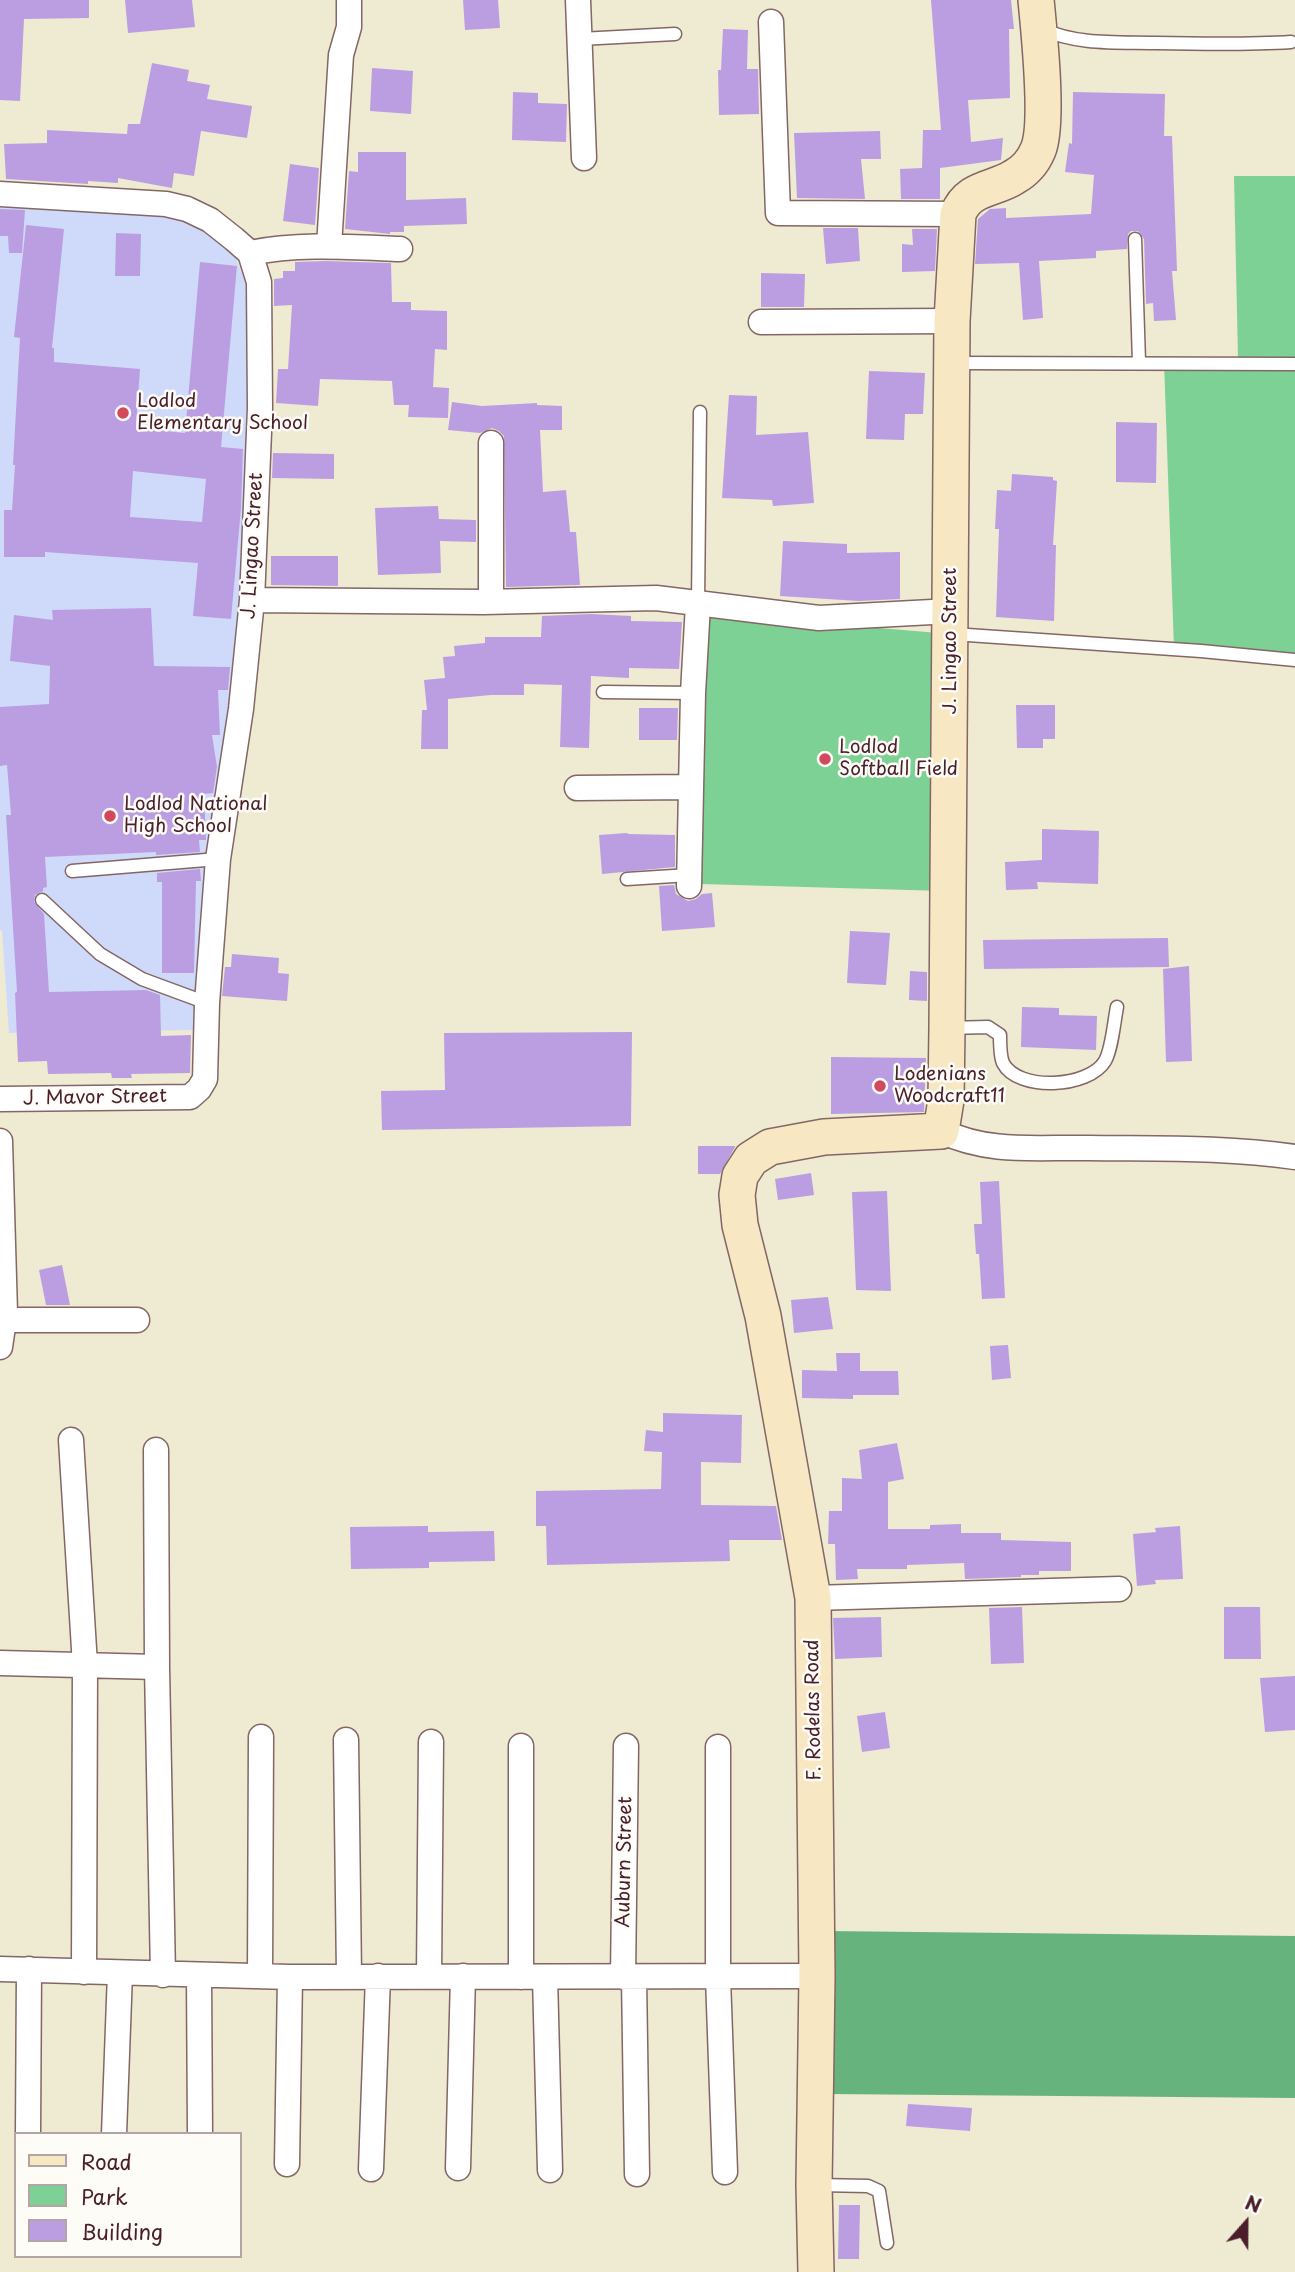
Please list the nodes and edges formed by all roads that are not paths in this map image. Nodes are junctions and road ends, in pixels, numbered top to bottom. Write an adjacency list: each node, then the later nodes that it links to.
1 (349, 0): 12 (street)
2 (578, 0): 6 (street)
3 (1037, 14): 7 (lane); 10 (street)
4 (771, 22): 10 (street)
5 (675, 34): 6 (lane)
6 (580, 39): 8 (street)
7 (1291, 42)
8 (584, 159)
9 (0, 194): 14 (street)
10 (958, 214): 15 (street, J. Lingao Street)
11 (1135, 239): 17 (lane)
12 (329, 246): 13 (street); 14 (street)
13 (400, 249)
14 (250, 253): 22 (street, J. Lingao Street)
15 (952, 321): 16 (street); 18 (street, J. Lingao Street)
16 (761, 322)
17 (1139, 362): 18 (lane); 19 (lane)
18 (951, 363): 25 (street, J. Lingao Street)
19 (1295, 363)
20 (700, 412): 24 (lane)
21 (491, 443): 23 (street)
22 (252, 600): 23 (street); 31 (street, J. Lingao Street)
23 (491, 601): 24 (street)
24 (698, 604): 25 (street); 28 (street)
25 (951, 622): 26 (lane); 38 (street, J. Lingao Street)
26 (1295, 660)
27 (603, 692): 28 (lane)
28 (693, 693): 29 (street)
29 (691, 787): 30 (street); 34 (street)
30 (577, 789)
31 (218, 859): 32 (lane); 36 (street, J. Lingao Street)
32 (72, 872)
33 (627, 879): 34 (lane)
34 (689, 880)
35 (42, 900): 36 (lane)
36 (207, 1003): 39 (street, J. Lingao Street)
37 (1117, 1007): 38 (lane)
38 (947, 1028): 41 (street, J. Lingao Street)
39 (190, 1097): 40 (street, J. Mavor Street)
40 (0, 1099)
41 (941, 1131): 43 (street); 50 (street, F. Rodelas Road)
42 (0, 1141): 44 (street)
43 (1295, 1157)
44 (4, 1320): 45 (street); 46 (street)
45 (137, 1320)
46 (0, 1348)
47 (71, 1440): 52 (street)
48 (156, 1450): 53 (street)
49 (1119, 1589): 50 (street)
50 (813, 1598): 71 (street, F. Rodelas Road)
51 (0, 1663): 52 (street)
52 (85, 1665): 53 (street); 62 (street)
53 (157, 1667): 64 (street)
54 (261, 1737): 66 (street)
55 (346, 1740): 67 (street)
56 (431, 1742): 69 (street)
57 (521, 1746): 73 (street)
58 (626, 1746): 74 (street, Auburn Street)
59 (718, 1747): 75 (street)
60 (0, 1969): 61 (street)
61 (29, 1969): 62 (street); 76 (street)
62 (84, 1972): 63 (street)
63 (120, 1973): 64 (street); 77 (street)
64 (163, 1975): 65 (street)
65 (199, 1976): 66 (street); 78 (street)
66 (260, 1976): 72 (street)
67 (349, 1976): 68 (street); 72 (street)
68 (378, 1976): 69 (street); 81 (street)
69 (429, 1976): 70 (street)
70 (463, 1976): 73 (street); 80 (street)
71 (817, 1976): 75 (street); 85 (street, F. Rodelas Road)
72 (290, 1977): 79 (street)
73 (533, 1977): 74 (street); 82 (street)
74 (629, 1977): 75 (street); 84 (street, Auburn Street)
75 (718, 1978): 83 (street)
76 (28, 2132)
77 (114, 2132)
78 (200, 2132)
79 (287, 2164)
80 (458, 2168)
81 (371, 2169)
82 (550, 2170)
83 (725, 2172)
84 (637, 2174)
85 (814, 2185): 86 (lane); 87 (street, F. Rodelas Road)
86 (887, 2243)
87 (816, 2272)

